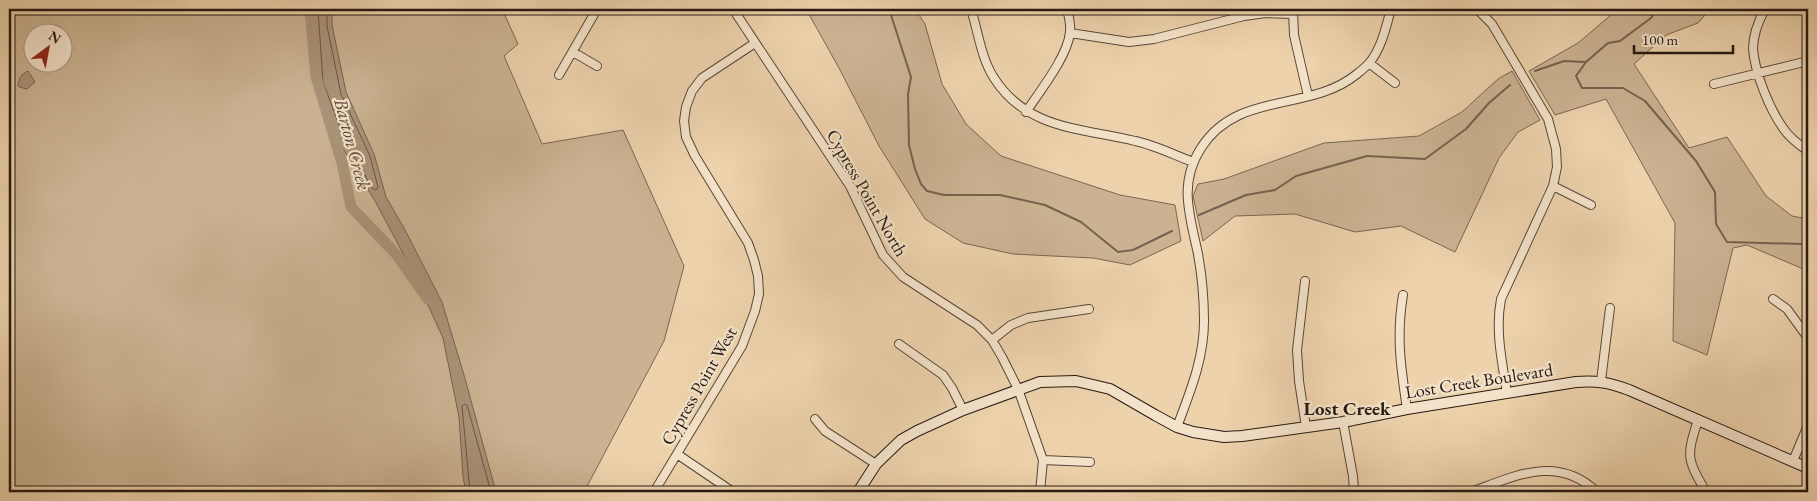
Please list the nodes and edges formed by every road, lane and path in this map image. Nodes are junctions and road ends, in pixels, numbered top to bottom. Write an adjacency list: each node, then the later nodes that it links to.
1 (597, 9): 11 (street)
2 (733, 9): 10 (street, Cypress Point North)
3 (971, 9): 20 (street)
4 (1067, 9): 9 (street)
5 (1391, 9): 13 (street)
6 (1477, 9): 23 (street)
7 (1765, 9): 15 (street)
8 (1292, 11): 9 (street); 19 (street)
9 (1070, 33): 20 (street)
10 (755, 43): 31 (street, Cypress Point North); 44 (street, Cypress Point West)
11 (573, 52): 14 (street); 16 (street)
12 (1808, 61): 15 (street)
13 (1370, 63): 17 (street); 19 (street)
14 (597, 66)
15 (1758, 73): 18 (street); 21 (street)
16 (559, 75)
17 (1395, 84)
18 (1714, 84)
19 (1308, 96): 22 (street)
20 (1026, 112): 22 (street)
21 (1808, 151)
22 (1193, 162): 42 (street)
23 (1553, 186): 24 (street); 35 (street)
24 (1591, 205)
25 (1305, 281): 43 (street)
26 (1403, 295): 37 (street)
27 (1773, 299): 30 (street)
28 (1610, 308): 33 (street)
29 (1089, 309): 31 (street)
30 (1808, 338)
31 (992, 340): 34 (street, Cypress Point North)
32 (899, 344): 36 (street)
33 (1601, 381): 35 (street, Lost Creek Boulevard); 39 (street, Lost Creek Boulevard)
34 (1018, 389): 36 (street, Lost Creek Boulevard); 42 (street, Lost Creek Boulevard); 45 (street, Cypress Point North)
35 (1507, 393): 37 (street, Lost Creek Boulevard)
36 (963, 410): 48 (street, Lost Creek Boulevard)
37 (1408, 410): 40 (street, Lost Creek Boulevard)
38 (814, 419): 48 (street)
39 (1698, 420): 46 (street, Lost Creek Boulevard); 57 (street)
40 (1343, 422): 43 (street, Lost Creek Boulevard); 54 (street)
41 (1808, 425): 46 (street)
42 (1177, 426): 43 (street, Lost Creek Boulevard)
43 (1306, 427)
44 (677, 454): 50 (street, Cypress Point West); 51 (street)
45 (1043, 460): 47 (street); 53 (street)
46 (1793, 461): 49 (street, Lost Creek Boulevard)
47 (1090, 462)
48 (876, 464): 52 (street, Lost Creek Boulevard)
49 (1808, 468)
50 (654, 492)
51 (733, 492)
52 (858, 492)
53 (1040, 492)
54 (1354, 492)
55 (1471, 492): 56 (street)
56 (1597, 492)
57 (1706, 492)

